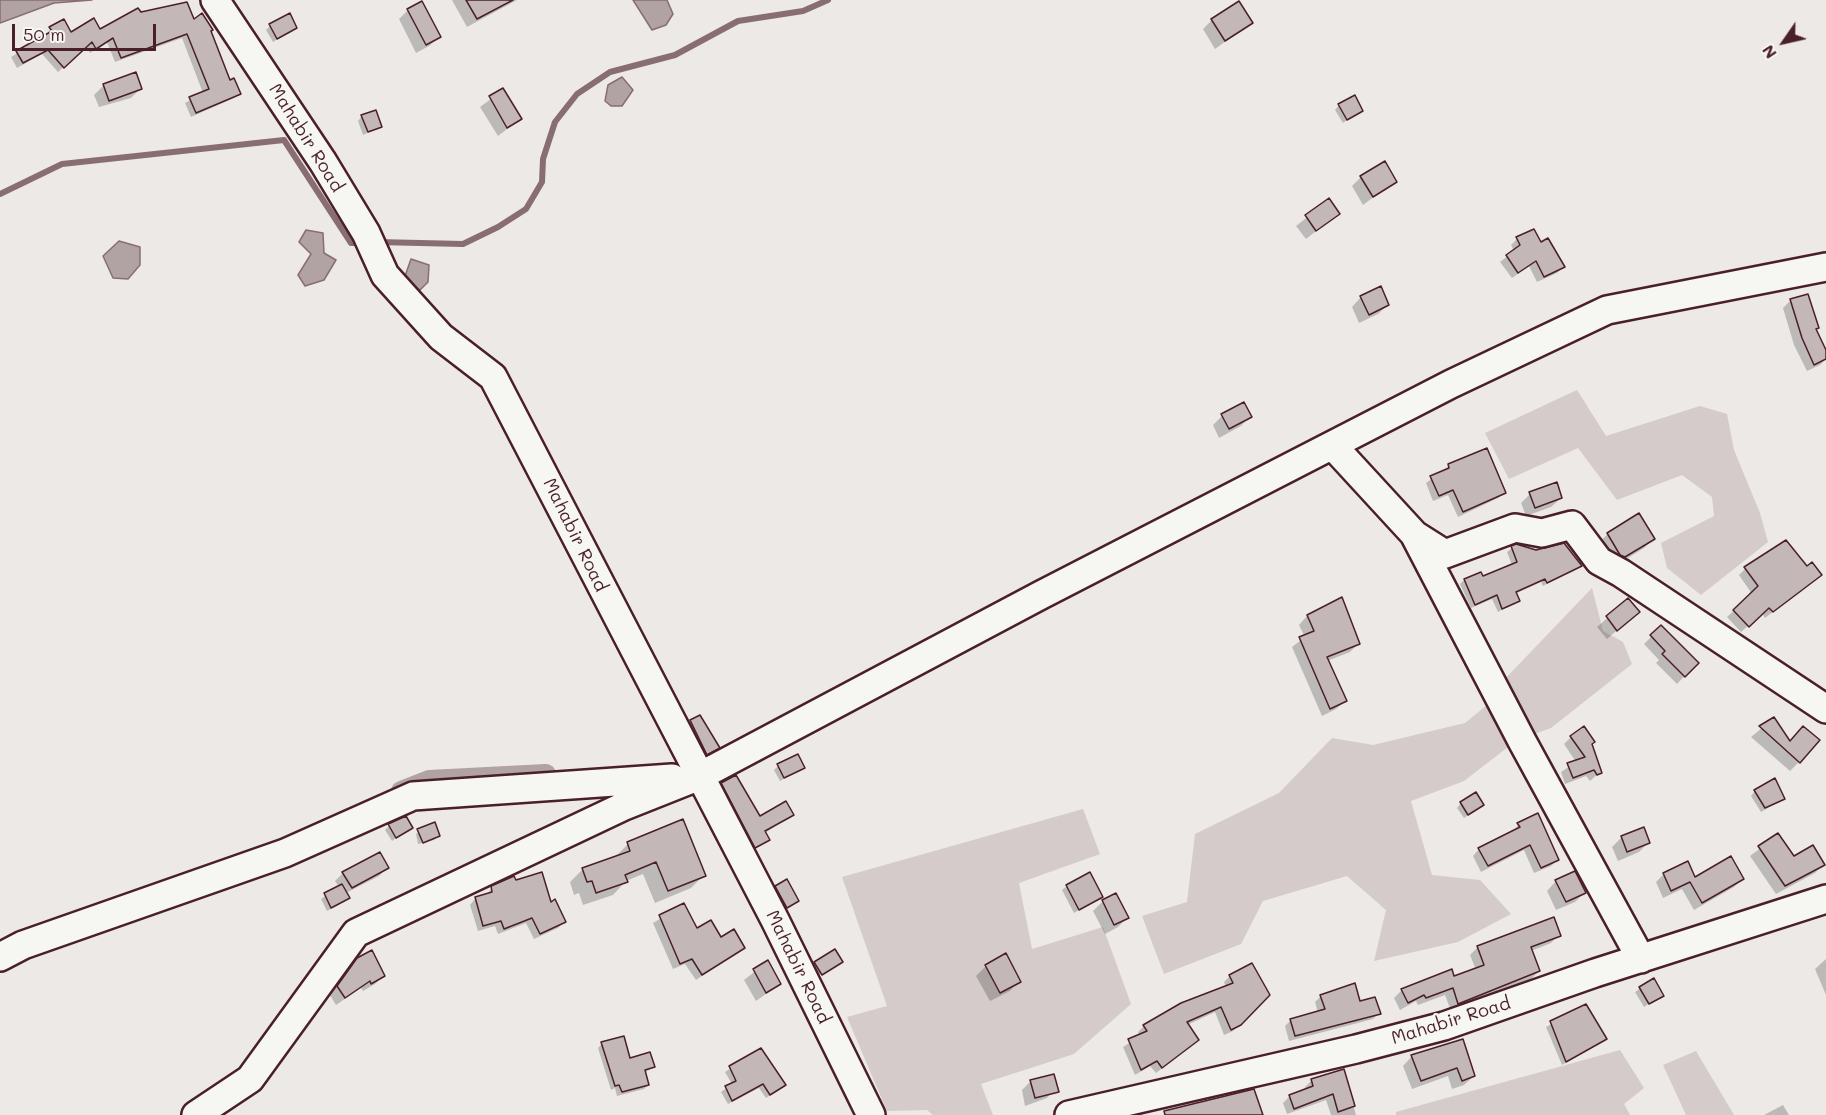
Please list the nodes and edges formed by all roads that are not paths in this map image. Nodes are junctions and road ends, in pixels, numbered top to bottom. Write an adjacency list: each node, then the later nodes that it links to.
1 (215, 0): 6 (street, Mahabir Road)
2 (1826, 267): 3 (street)
3 (1333, 446): 4 (street); 6 (street)
4 (1414, 534): 5 (street); 9 (street)
5 (1826, 709)
6 (700, 776): 8 (street); 10 (street); 11 (street, Mahabir Road)
7 (1826, 899): 9 (street, Mahabir Road)
8 (0, 957)
9 (1641, 958): 12 (street, Mahabir Road)
10 (196, 1115)
11 (871, 1115)
12 (1069, 1115)

